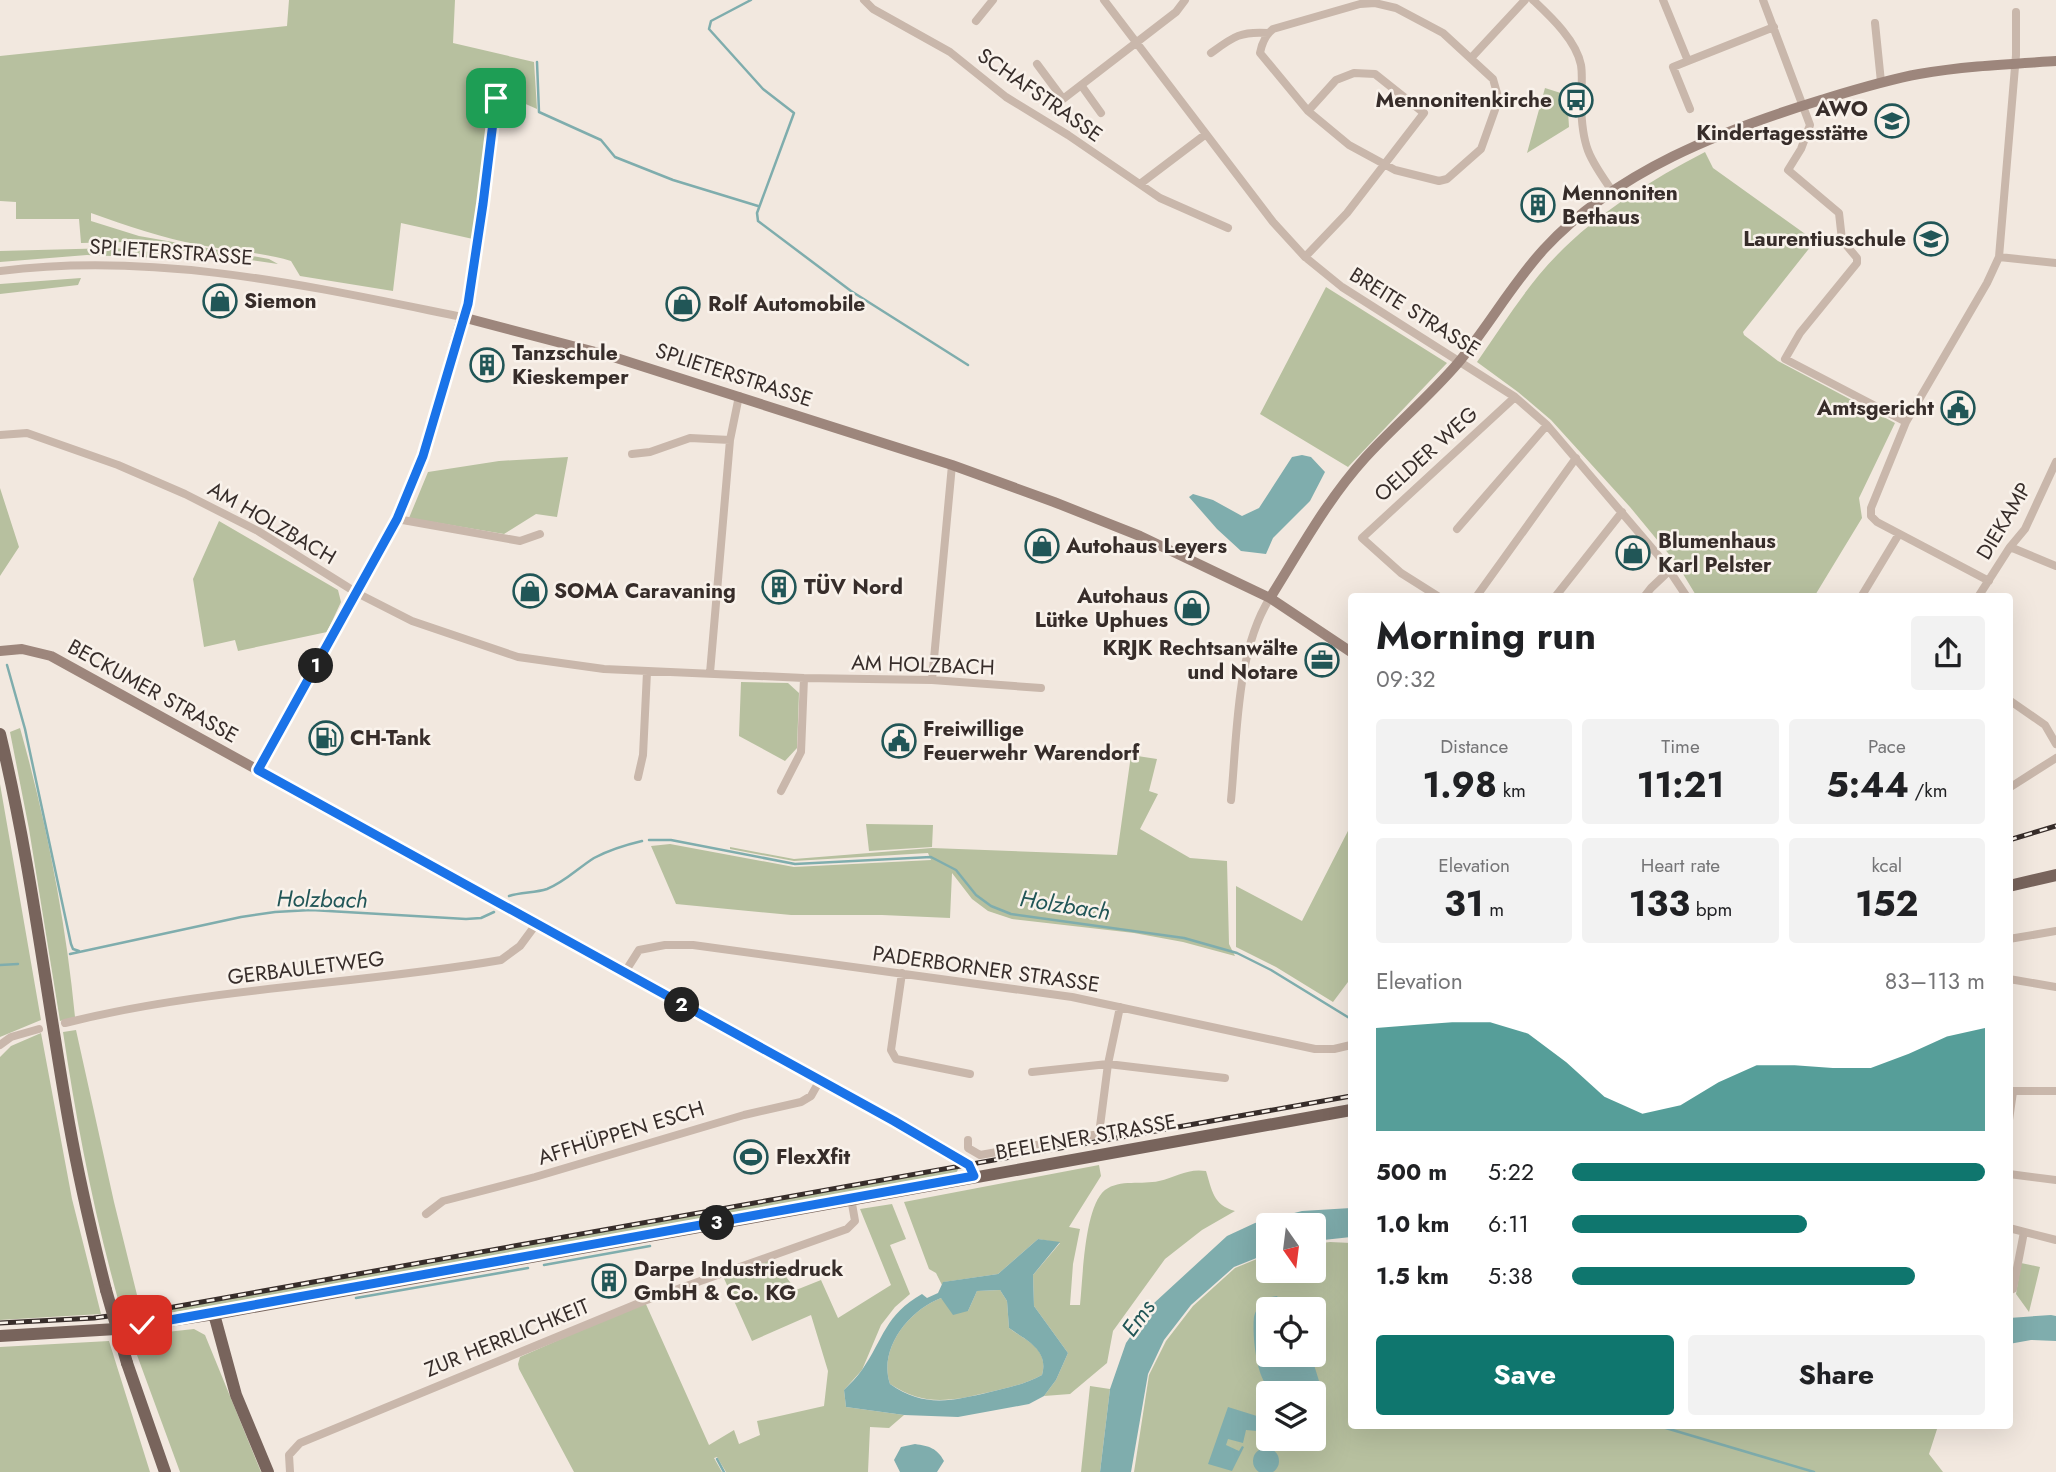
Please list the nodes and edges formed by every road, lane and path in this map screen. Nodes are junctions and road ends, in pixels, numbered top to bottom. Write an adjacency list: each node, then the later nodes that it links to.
1 (864, 0): 30 (street, SCHAFSTRASSE)
2 (993, 0): 10 (street)
3 (1104, 0): 14 (street, BREITE STRASSE)
4 (1185, 0): 14 (street)
5 (1525, 0): 16 (street)
6 (1534, 0): 31 (street)
7 (1663, 0): 17 (street)
8 (1763, 0): 12 (street)
9 (2016, 12): 20 (street)
10 (976, 21)
11 (1875, 23): 21 (street)
12 (1774, 27): 17 (street); 24 (street)
13 (1268, 33): 15 (street); 16 (street); 26 (street)
14 (1137, 43): 22 (street); 28 (street, BREITE STRASSE)
15 (1211, 53)
16 (1472, 57): 29 (street)
17 (1688, 61): 25 (street)
18 (2056, 61): 20 (street)
19 (1037, 64): 22 (street)
20 (2014, 64): 21 (street); 34 (street)
21 (1881, 82): 24 (street)
22 (1082, 85): 27 (street)
23 (496, 98): 37 (street)
24 (1803, 106): 31 (street); 41 (street)
25 (1690, 109)
26 (1308, 111): 29 (street); 29 (street)
27 (1101, 113)
28 (1206, 134): 30 (street); 33 (street, BREITE STRASSE)
29 (1384, 166): 33 (street)
30 (1140, 184): 32 (street, SCHAFSTRASSE)
31 (1613, 192): 38 (street)
32 (1227, 228)
33 (1305, 257): 38 (street, BREITE STRASSE)
34 (1999, 257): 35 (street); 41 (street)
35 (2056, 263)
36 (0, 271): 37 (street, SPLIETERSTRASSE)
37 (462, 317): 39 (street, SPLIETERSTRASSE); 50 (street)
38 (1460, 361): 40 (street, BREITE STRASSE); 66 (street)
39 (738, 396): 44 (street); 48 (street, SPLIETERSTRASSE)
40 (1515, 397): 42 (street, BREITE STRASSE); 59 (street, OELDER WEG)
41 (1906, 422): 53 (street)
42 (1547, 425): 46 (street, BREITE STRASSE); 51 (street)
43 (0, 435): 58 (street, AM HOLZBACH)
44 (730, 440): 45 (street); 70 (street)
45 (632, 454)
46 (1576, 458): 49 (street, BREITE STRASSE); 60 (street)
47 (2056, 462): 54 (street, DIEKAMP)
48 (952, 465): 66 (street, SPLIETERSTRASSE); 72 (street)
49 (1622, 512): 56 (street, BREITE STRASSE); 61 (street)
50 (397, 519): 52 (street); 58 (street)
51 (1457, 529)
52 (540, 534)
53 (1899, 534): 57 (street); 64 (street)
54 (2010, 547): 55 (street); 57 (street, DIEKAMP)
55 (2056, 566)
56 (1670, 570): 62 (street); 63 (street, BREITE STRASSE)
57 (1989, 581): 65 (street, DIEKAMP)
58 (357, 593): 69 (street, AM HOLZBACH); 78 (street)
59 (1433, 593)
60 (1479, 593)
61 (1558, 593)
62 (1647, 593)
63 (1684, 593)
64 (1863, 593)
65 (1981, 593)
66 (1270, 598): 67 (street, SPLIETERSTRASSE); 82 (street)
67 (1348, 650)
68 (0, 651): 78 (street, BECKUMER STRASSE)
69 (647, 671): 70 (street, AM HOLZBACH); 79 (street)
70 (710, 673): 71 (street, AM HOLZBACH)
71 (804, 678): 72 (street, AM HOLZBACH); 81 (street)
72 (932, 680): 73 (street, AM HOLZBACH)
73 (1041, 688)
74 (2013, 703): 76 (street)
75 (0, 734): 117 (main road, bridge)
76 (2056, 744)
77 (2056, 758): 80 (street)
78 (258, 770): 85 (street, BECKUMER STRASSE)
79 (638, 777)
80 (2013, 785)
81 (781, 791)
82 (1231, 800)
83 (2056, 876): 84 (main road)
84 (2013, 885)
85 (537, 923): 88 (street, BECKUMER STRASSE); 93 (street, GERBAULETWEG)
86 (2056, 931): 87 (street)
87 (2013, 938)
88 (625, 972): 89 (street, PADERBORNER STRASSE); 101 (street, BECKUMER STRASSE)
89 (902, 973): 92 (street, PADERBORNER STRASSE); 99 (street)
90 (2013, 980): 91 (street)
91 (2056, 987)
92 (1120, 1007): 96 (street, PADERBORNER STRASSE); 97 (street)
93 (65, 1023)
94 (39, 1029): 95 (street)
95 (0, 1045)
96 (1348, 1046)
97 (1108, 1064): 98 (street); 100 (street); 105 (street)
98 (1032, 1072)
99 (970, 1074)
100 (1225, 1078)
101 (820, 1080): 107 (street, BECKUMER STRASSE); 110 (street, AFFHÜPPEN ESCH)
102 (2056, 1091): 103 (street)
103 (2013, 1092)
104 (1348, 1111): 107 (main road, BEELENER STRASSE)
105 (968, 1140)
106 (2013, 1175): 108 (street)
107 (974, 1176): 109 (main road, BEELENER STRASSE)
108 (2056, 1180)
109 (851, 1198): 115 (main road, BEELENER STRASSE); 119 (street, ZUR HERRLICHKEIT)
110 (426, 1214)
111 (2013, 1229): 112 (street)
112 (2024, 1232): 113 (street); 114 (street)
113 (2056, 1240)
114 (2013, 1289)
115 (214, 1314): 116 (main road, BEELENER STRASSE); 118 (main road)
116 (0, 1336)
117 (165, 1472)
118 (268, 1472)
119 (290, 1472)

